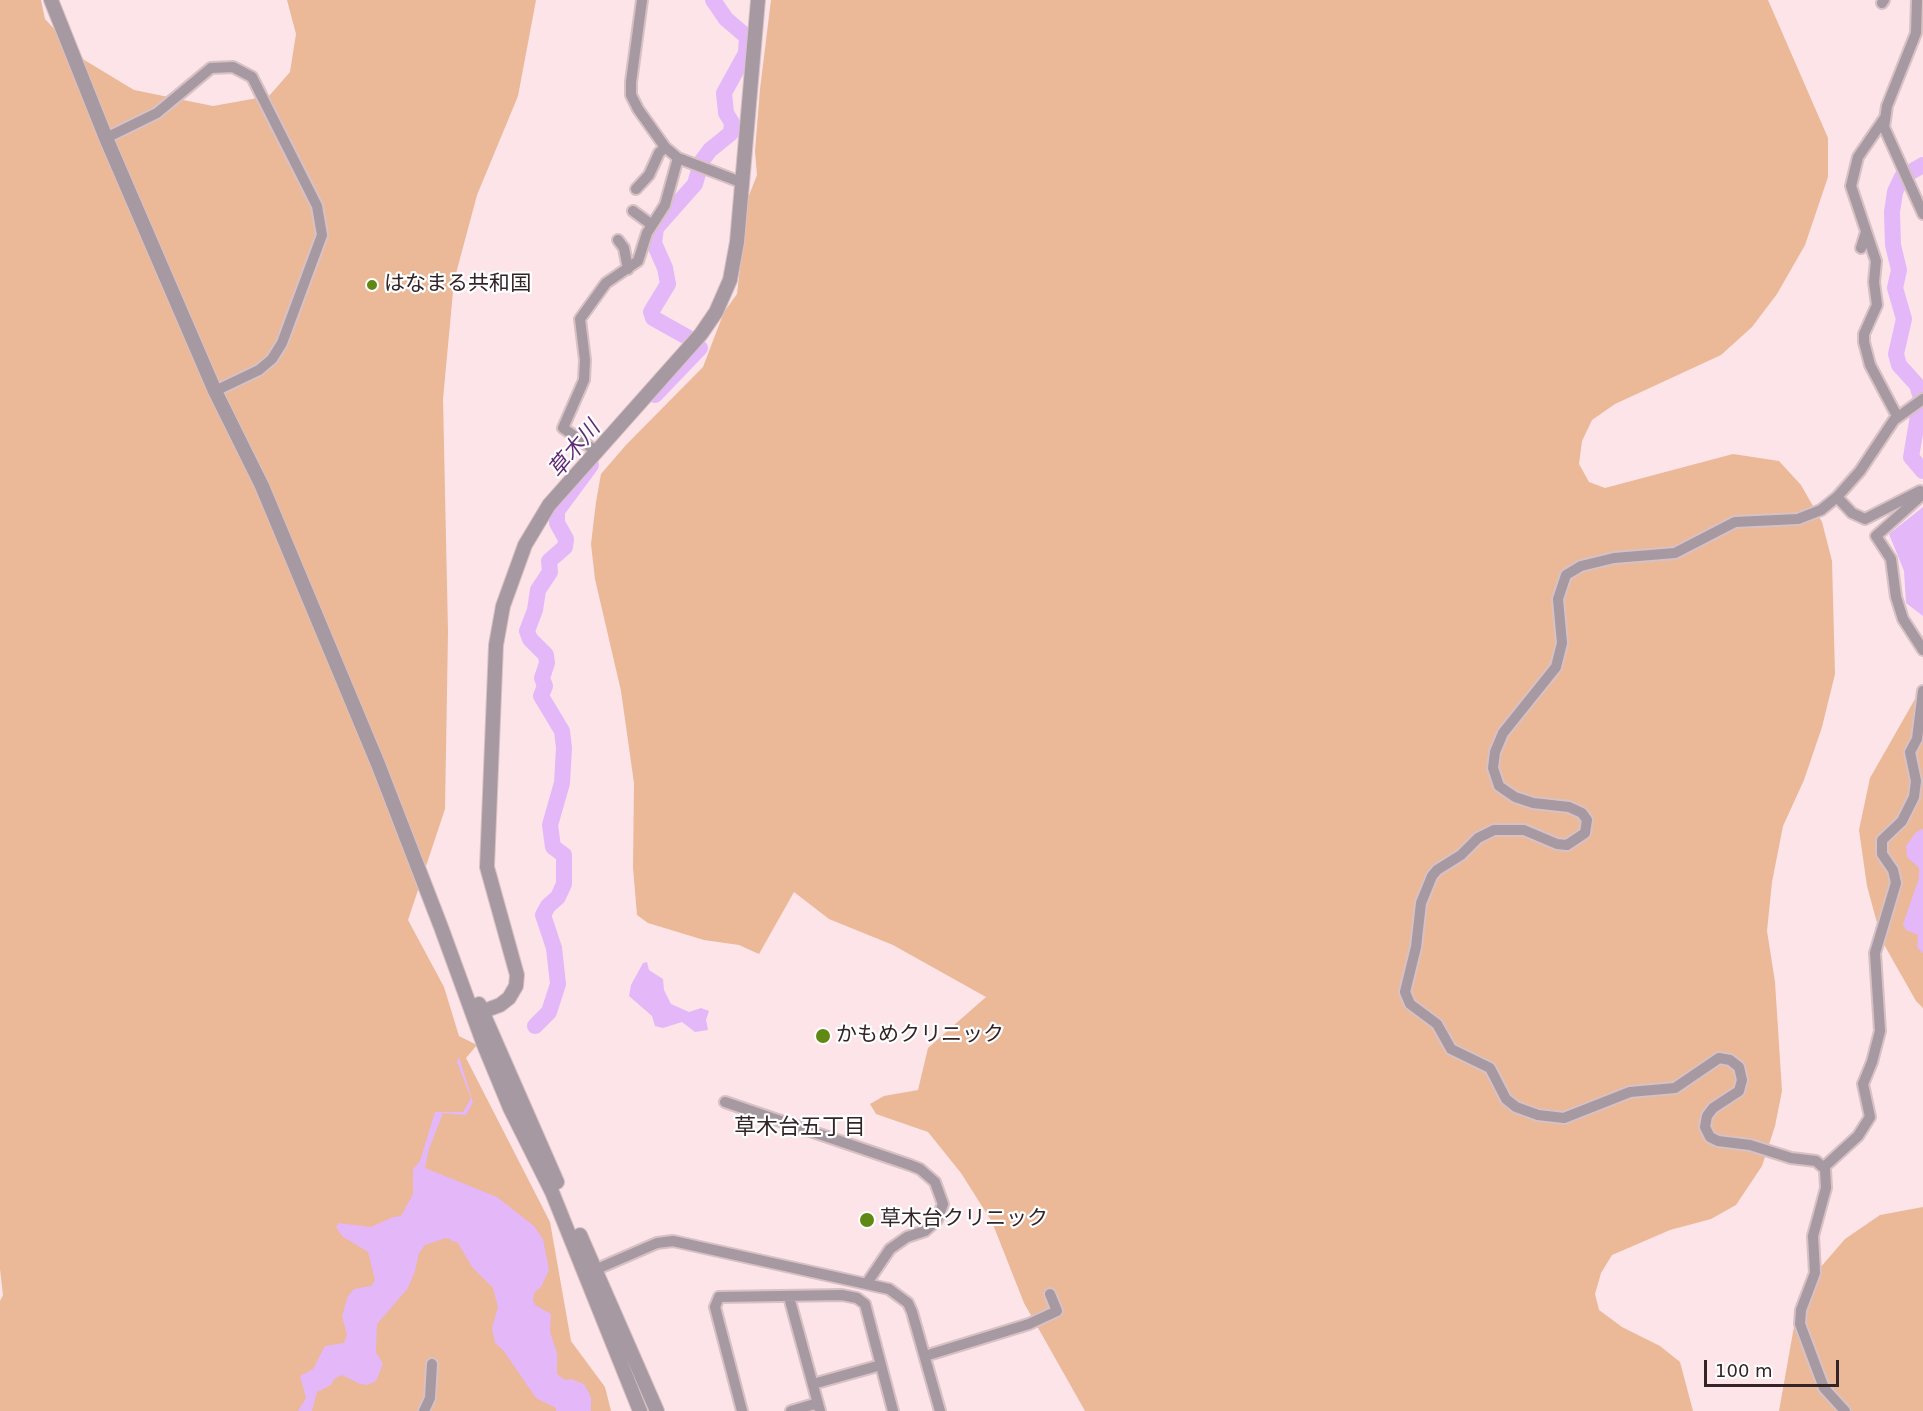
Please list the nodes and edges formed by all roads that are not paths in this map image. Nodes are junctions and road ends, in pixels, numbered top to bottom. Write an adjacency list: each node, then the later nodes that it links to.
1 (51, 0): 6 (street)
2 (642, 0): 7 (street)
3 (758, 0): 9 (street)
4 (1917, 0): 5 (street)
5 (1884, 119): 12 (street); 14 (street)
6 (106, 138): 18 (street); 18 (street)
7 (665, 147): 8 (street); 10 (street)
8 (678, 158): 9 (street); 13 (street)
9 (742, 183): 21 (street)
10 (636, 189)
11 (633, 211): 13 (street)
12 (1923, 214)
13 (652, 225): 17 (street)
14 (1866, 232): 16 (street); 20 (street)
15 (618, 240): 17 (street)
16 (1861, 248)
17 (633, 270): 21 (street)
18 (215, 391): 26 (street)
19 (1923, 399): 20 (street)
20 (1897, 416): 23 (street)
21 (596, 451): 26 (street)
22 (1923, 492): 23 (street); 24 (street)
23 (1838, 497): 28 (street)
24 (1923, 650)
25 (1923, 691): 28 (street)
26 (478, 1014): 29 (street)
27 (725, 1102): 30 (street)
28 (1824, 1167): 45 (street)
29 (589, 1272): 30 (street); 39 (street); 40 (street)
30 (867, 1283): 33 (street)
31 (1050, 1294): 33 (street)
32 (789, 1297): 35 (street); 36 (street); 41 (street)
33 (925, 1356): 44 (street)
34 (432, 1364): 38 (street)
35 (881, 1365): 36 (street); 43 (street)
36 (813, 1384): 37 (street)
37 (819, 1407): 42 (street)
38 (424, 1411)
39 (640, 1411)
40 (657, 1411)
41 (742, 1411)
42 (791, 1411)
43 (892, 1411)
44 (940, 1411)
45 (1845, 1411)

